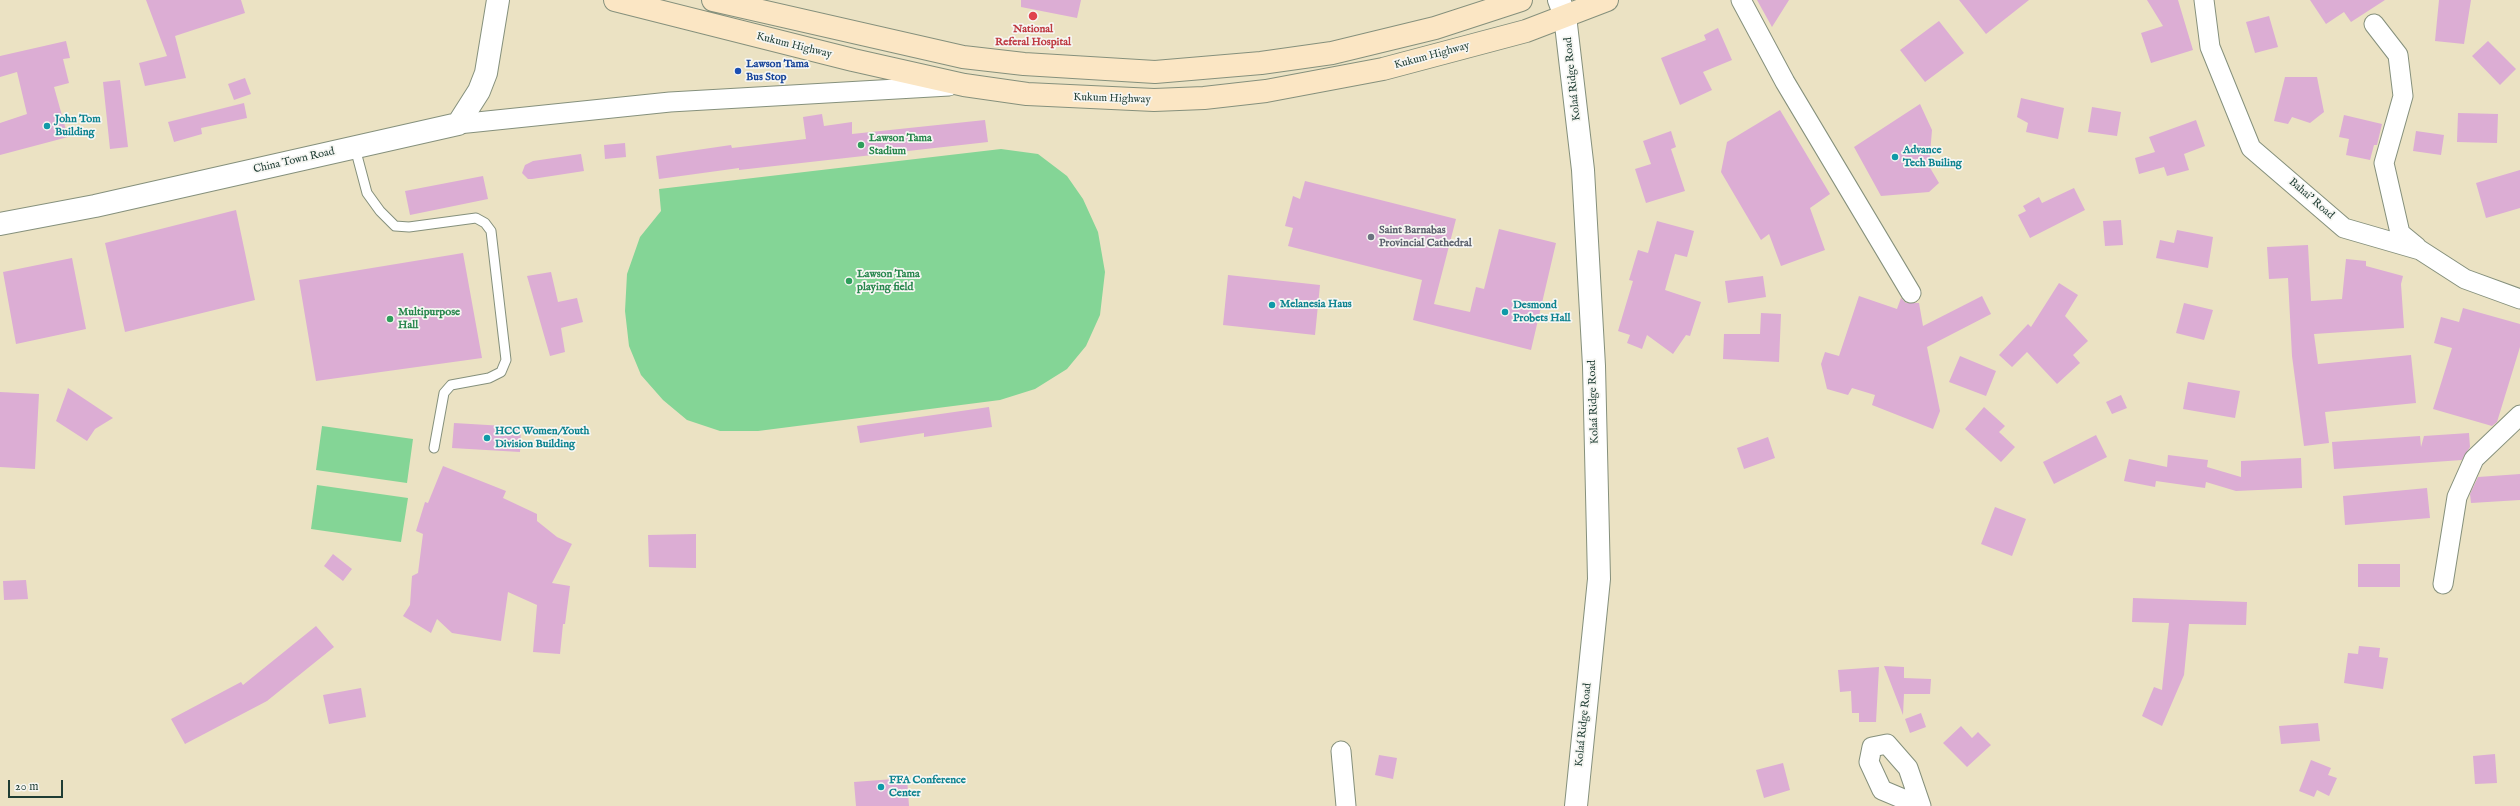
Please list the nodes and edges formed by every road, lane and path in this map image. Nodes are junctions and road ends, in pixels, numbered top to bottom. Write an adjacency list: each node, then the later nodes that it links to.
1 (498, 0): 11 (street)
2 (615, 0): 10 (main road, Kukum Highway)
3 (713, 0): 4 (main road)
4 (1521, 0)
5 (1607, 0): 8 (main road, Kukum Highway)
6 (1741, 0): 15 (street)
7 (2204, 0): 14 (street, Bahai' Road)
8 (1562, 8): 10 (main road, Kukum Highway); 22 (street, Kolaá Ridge Road)
9 (2374, 24): 14 (street)
10 (964, 85): 11 (street)
11 (458, 124): 12 (street, China Town Road)
12 (355, 148): 13 (street, China Town Road); 18 (lane)
13 (0, 224)
14 (2420, 250): 16 (street, Bahai' Road)
15 (1911, 293)
16 (2520, 299)
17 (2520, 416): 19 (street)
18 (434, 448)
19 (2443, 584)
20 (1341, 751): 21 (street)
21 (1346, 806)
22 (1576, 806)

